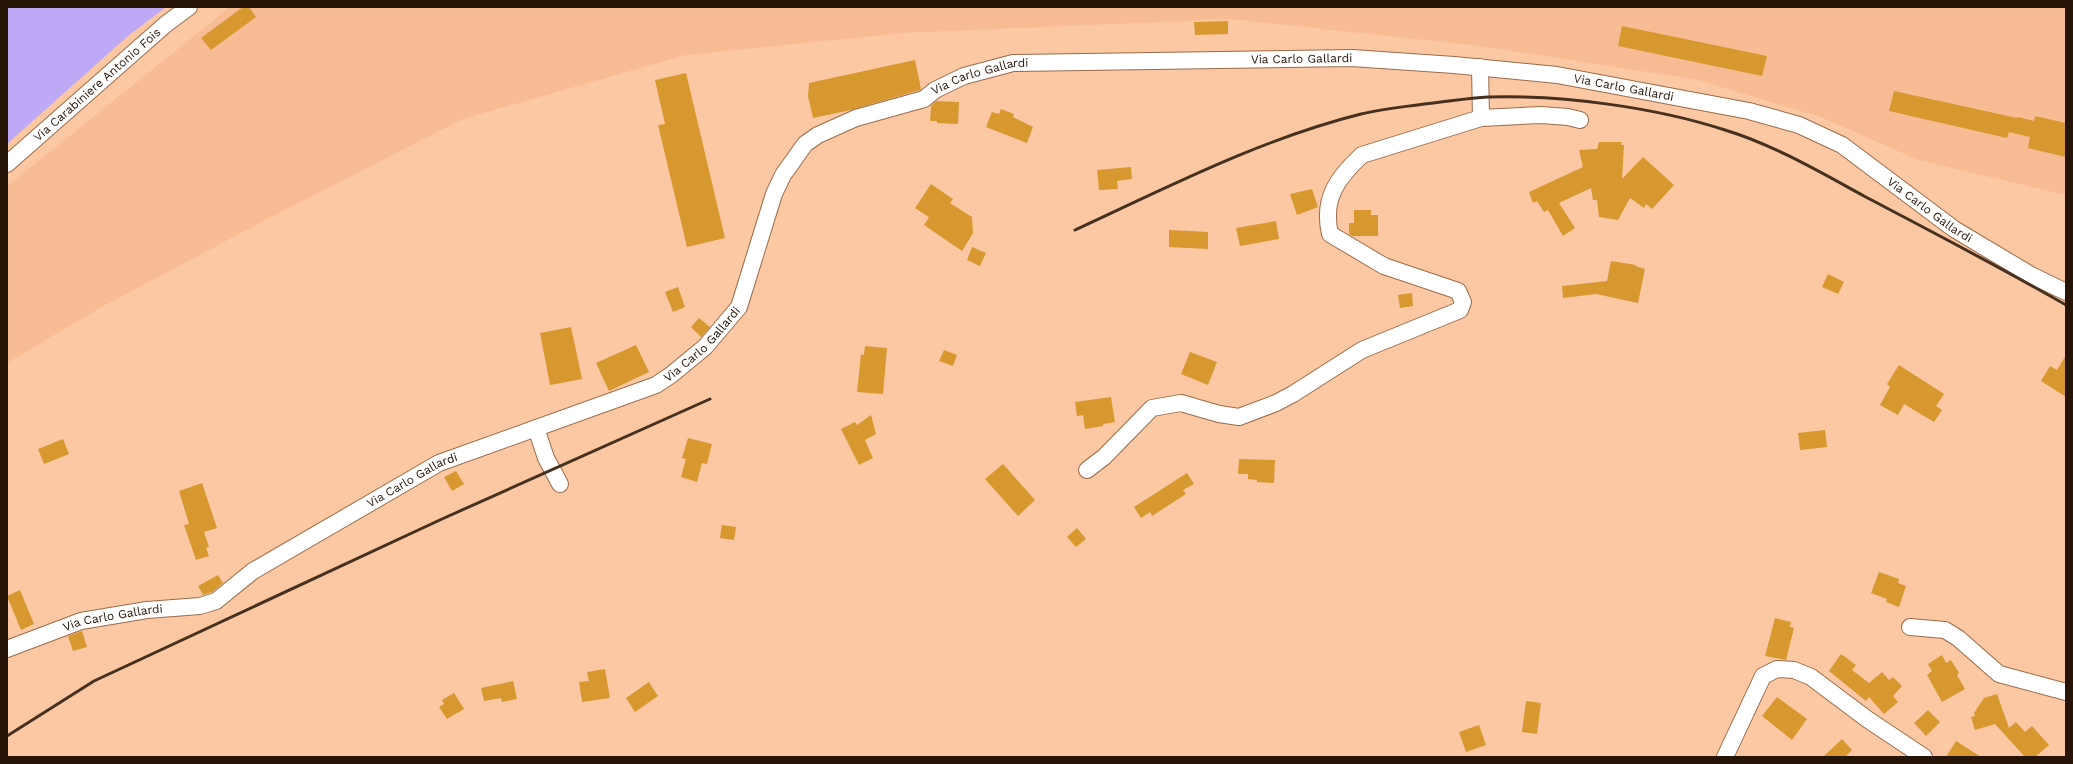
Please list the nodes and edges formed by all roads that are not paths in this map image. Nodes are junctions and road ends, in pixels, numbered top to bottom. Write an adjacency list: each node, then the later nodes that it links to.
1 (190, 7): 5 (street, Via Carabiniere Antonio Fois)
2 (1480, 67): 3 (street); 6 (street, Via Carlo Gallardi); 7 (street, Via Carlo Gallardi)
3 (1481, 118): 4 (street); 8 (street)
4 (1580, 120)
5 (7, 164)
6 (2066, 292)
7 (536, 428): 9 (street); 11 (street, Via Carlo Gallardi)
8 (1087, 470)
9 (560, 484)
10 (1910, 627): 12 (street)
11 (7, 649)
12 (2066, 692)
13 (1725, 757): 14 (street)
14 (1924, 757)

